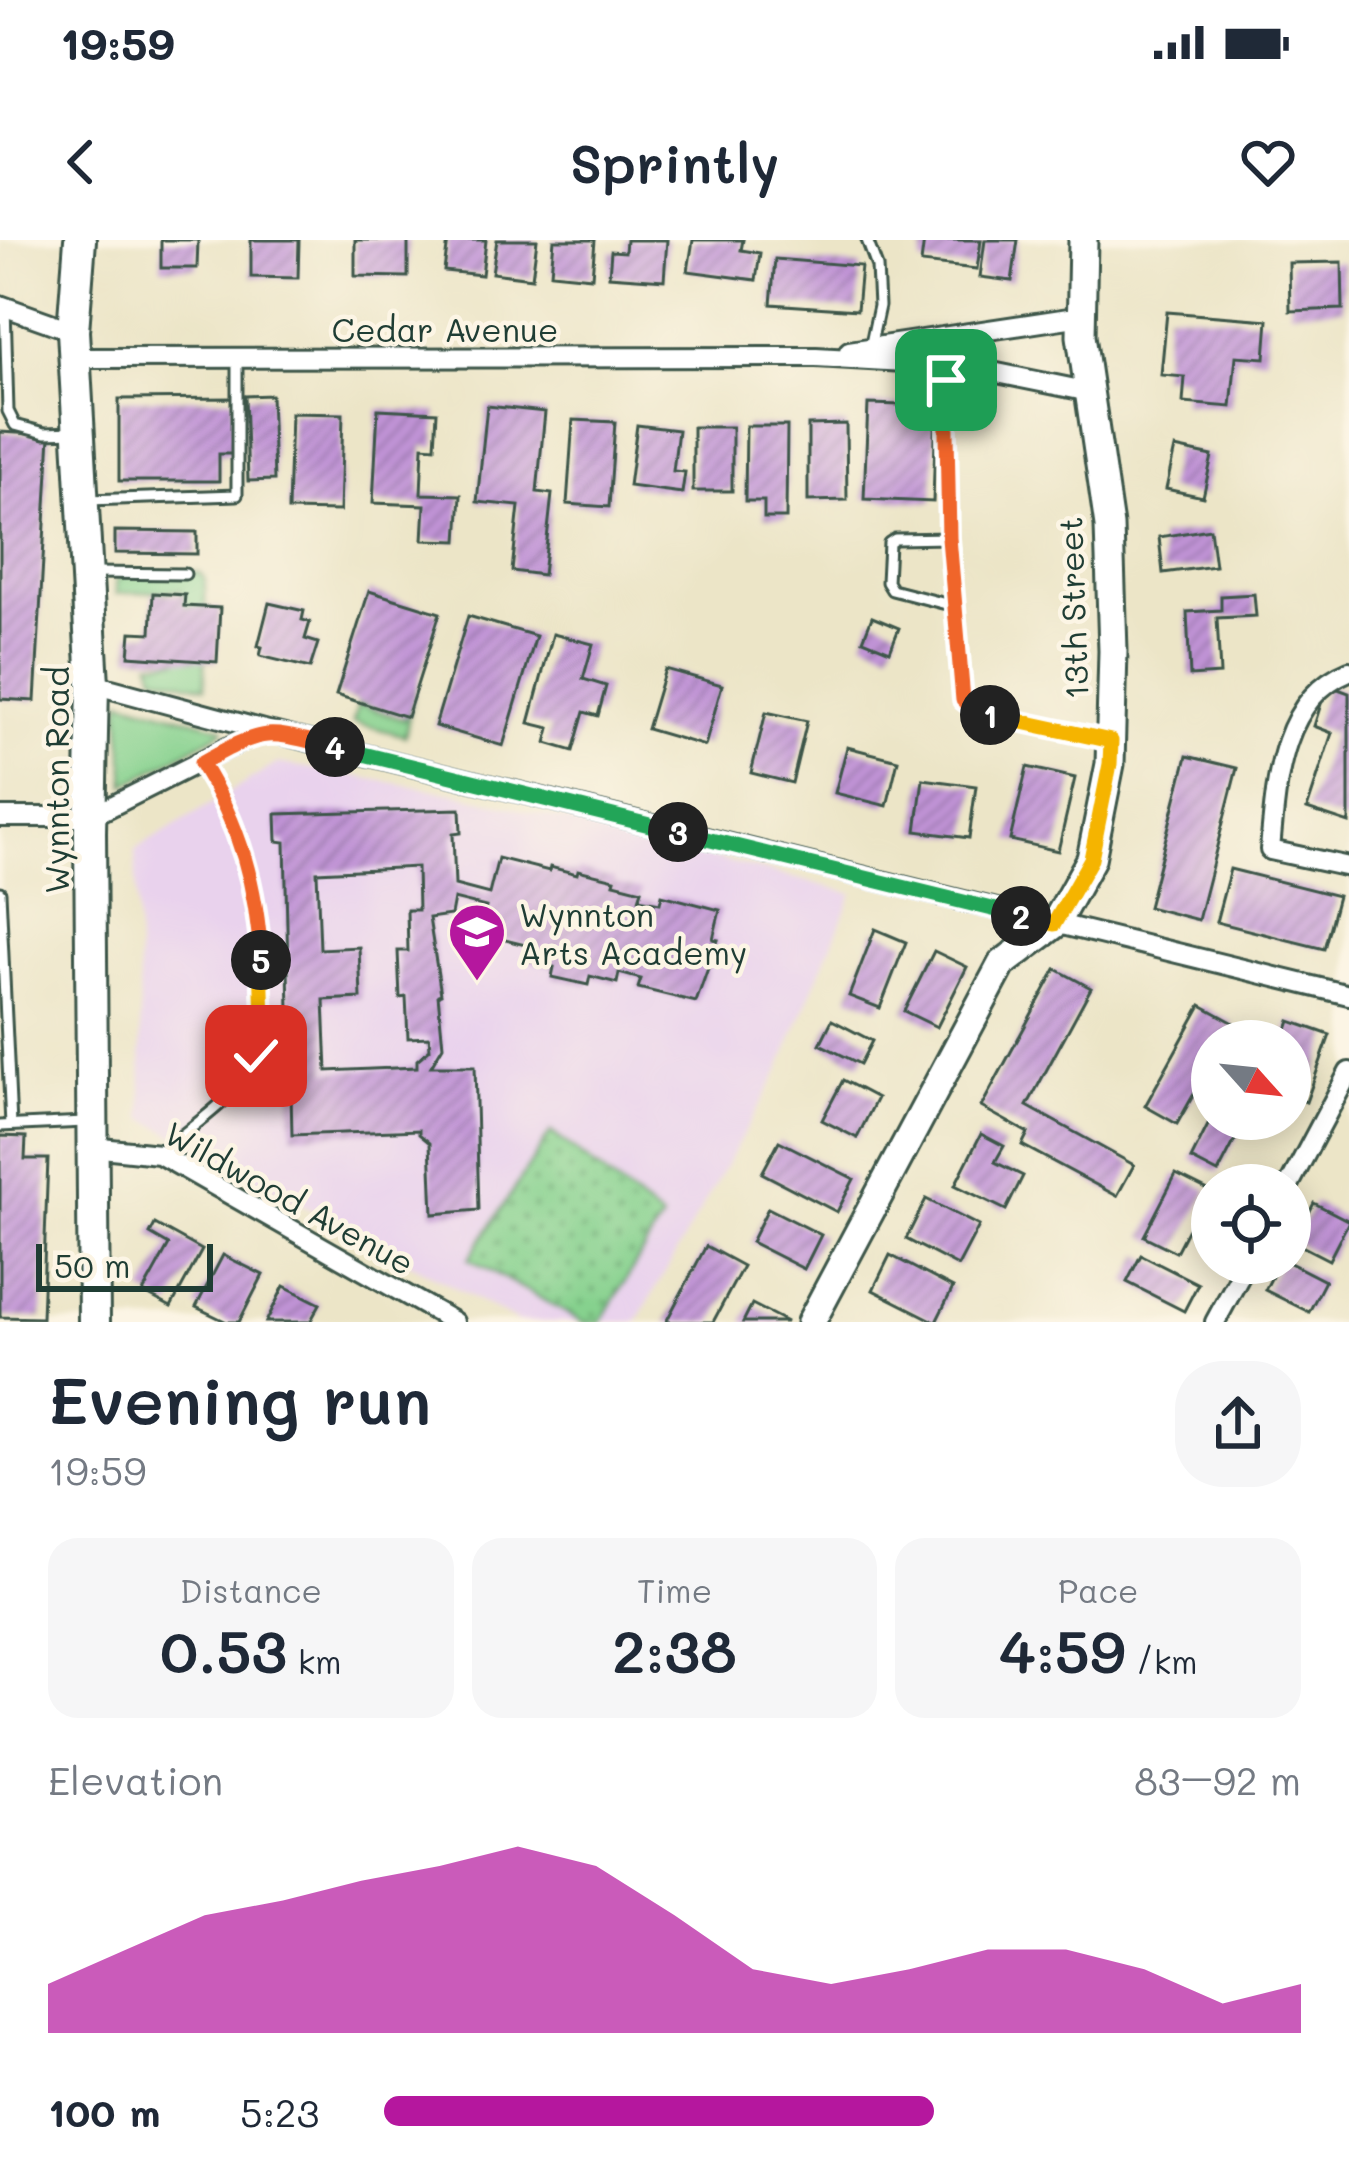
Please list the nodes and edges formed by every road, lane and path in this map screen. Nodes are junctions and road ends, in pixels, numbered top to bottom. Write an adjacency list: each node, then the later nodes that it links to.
1 (80, 240): 6 (main road, Wynnton Road)
2 (866, 240): 7 (lane)
3 (1083, 240): 5 (main road, 13th Street)
4 (2, 306): 6 (street); 12 (lane)
5 (1082, 316): 7 (street); 11 (main road, 13th Street)
6 (74, 345): 9 (street, Cedar Avenue); 12 (main road, Wynnton Road)
7 (870, 348): 8 (street)
8 (816, 357): 9 (street, Cedar Avenue); 10 (street)
9 (237, 358): 13 (lane)
10 (946, 364): 11 (street); 14 (lane)
11 (1090, 392): 21 (main road, 13th Street)
12 (79, 432): 13 (main road, Wynnton Road)
13 (82, 500): 15 (main road, Wynnton Road)
14 (949, 538): 17 (lane); 17 (lane)
15 (87, 573): 16 (lane); 19 (main road, Wynnton Road)
16 (185, 574)
17 (954, 607): 21 (lane)
18 (1349, 671): 25 (street)
19 (93, 684): 20 (street); 24 (main road, Wynnton Road)
20 (272, 732): 22 (street); 27 (street)
21 (1111, 741): 27 (main road, 13th Street)
22 (201, 763): 24 (street); 33 (lane)
23 (0, 817): 24 (street)
24 (90, 817): 32 (main road, Wynnton Road)
25 (1349, 867)
26 (0, 892): 29 (lane)
27 (1054, 924): 28 (street); 38 (main road, 13th Street)
28 (1349, 995)
29 (4, 1024): 31 (lane)
30 (1349, 1072): 34 (street)
31 (5, 1126): 32 (lane)
32 (92, 1134): 33 (street, Wildwood Avenue); 36 (main road, Wynnton Road)
33 (159, 1154): 37 (street, Wildwood Avenue)
34 (1299, 1164)
35 (1236, 1284): 39 (street)
36 (94, 1322)
37 (454, 1322)
38 (811, 1322)
39 (1215, 1322)

